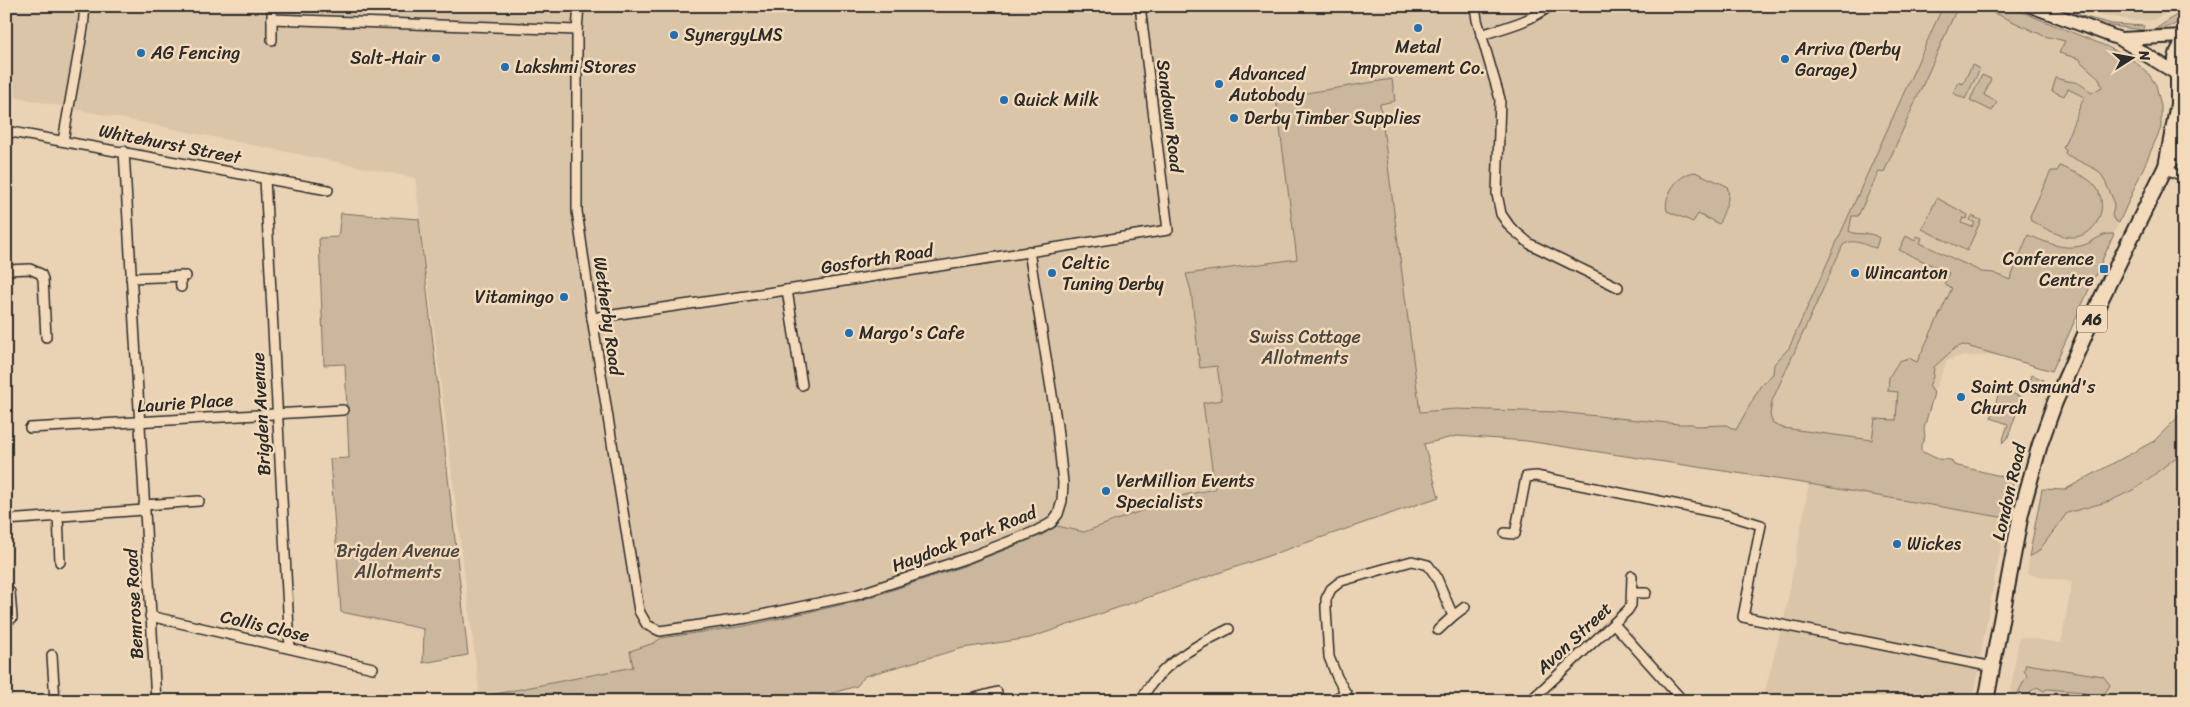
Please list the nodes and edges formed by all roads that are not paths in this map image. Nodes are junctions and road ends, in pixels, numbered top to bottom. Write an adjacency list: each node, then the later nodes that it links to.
1 (86, 6): 17 (street)
2 (272, 6): 8 (street)
3 (579, 6): 9 (street, Wetherby Road)
4 (1140, 6): 24 (street, Sandown Road)
5 (1475, 6): 10 (street)
6 (1550, 6): 10 (street)
7 (2031, 6): 12 (street)
8 (272, 19): 9 (street); 13 (street)
9 (577, 30): 31 (street, Wetherby Road)
10 (1481, 34): 28 (street)
11 (2184, 36): 12 (street)
12 (2120, 39): 15 (street)
13 (272, 40)
14 (2184, 42): 15 (main road, London Road)
15 (2179, 80): 20 (main road, London Road / A6)
16 (6, 131): 17 (street, Whitehurst Street)
17 (63, 141): 19 (street, Whitehurst Street)
18 (2184, 148): 20 (main road, London Road / A6)
19 (124, 151): 22 (street, Whitehurst Street); 27 (street, Bemrose Road)
20 (2165, 167): 21 (street); 58 (main road, London Road / A6)
21 (2184, 177)
22 (265, 179): 23 (street, Whitehurst Street); 35 (street, Brigden Avenue)
23 (328, 190)
24 (1168, 230): 25 (street, Gosforth Road)
25 (1029, 251): 30 (street, Gosforth Road); 53 (street, Haydock Park Road)
26 (6, 270): 32 (street)
27 (131, 278): 29 (street); 36 (street, Bemrose Road)
28 (1618, 286)
29 (181, 287)
30 (787, 290): 31 (street, Gosforth Road); 33 (street)
31 (592, 318): 53 (street, Wetherby Road)
32 (46, 337)
33 (802, 385)
34 (343, 410): 35 (street, Laurie Place)
35 (277, 413): 36 (street, Laurie Place); 56 (street, Brigden Avenue)
36 (139, 422): 37 (street, Laurie Place); 39 (street, Bemrose Road)
37 (30, 428)
38 (199, 501): 39 (street)
39 (144, 508): 40 (street); 49 (street, Bemrose Road)
40 (58, 516): 41 (street); 43 (street)
41 (6, 520)
42 (1505, 533): 58 (street)
43 (60, 562)
44 (1632, 576): 46 (street, Avon Street)
45 (6, 590): 51 (street)
46 (1632, 593): 47 (street, Avon Street); 52 (street, Avon Street)
47 (1646, 593)
48 (1465, 607): 50 (street)
49 (150, 616): 56 (street, Collis Close); 64 (street, Bemrose Road)
50 (1453, 616): 55 (street); 61 (street)
51 (12, 618)
52 (1614, 624): 68 (street, Avon Street); 69 (street)
53 (647, 625)
54 (1229, 629): 66 (street)
55 (1438, 630)
56 (290, 648): 59 (street, Collis Close)
57 (52, 655): 63 (street)
58 (1993, 667): 70 (main road, London Road / A6)
59 (373, 668)
60 (997, 692): 62 (street)
61 (1348, 697): 67 (street)
62 (980, 699): 65 (street)
63 (55, 701)
64 (156, 701)
65 (964, 701)
66 (1141, 701)
67 (1330, 701)
68 (1530, 701)
69 (1682, 701)
70 (1986, 701)

